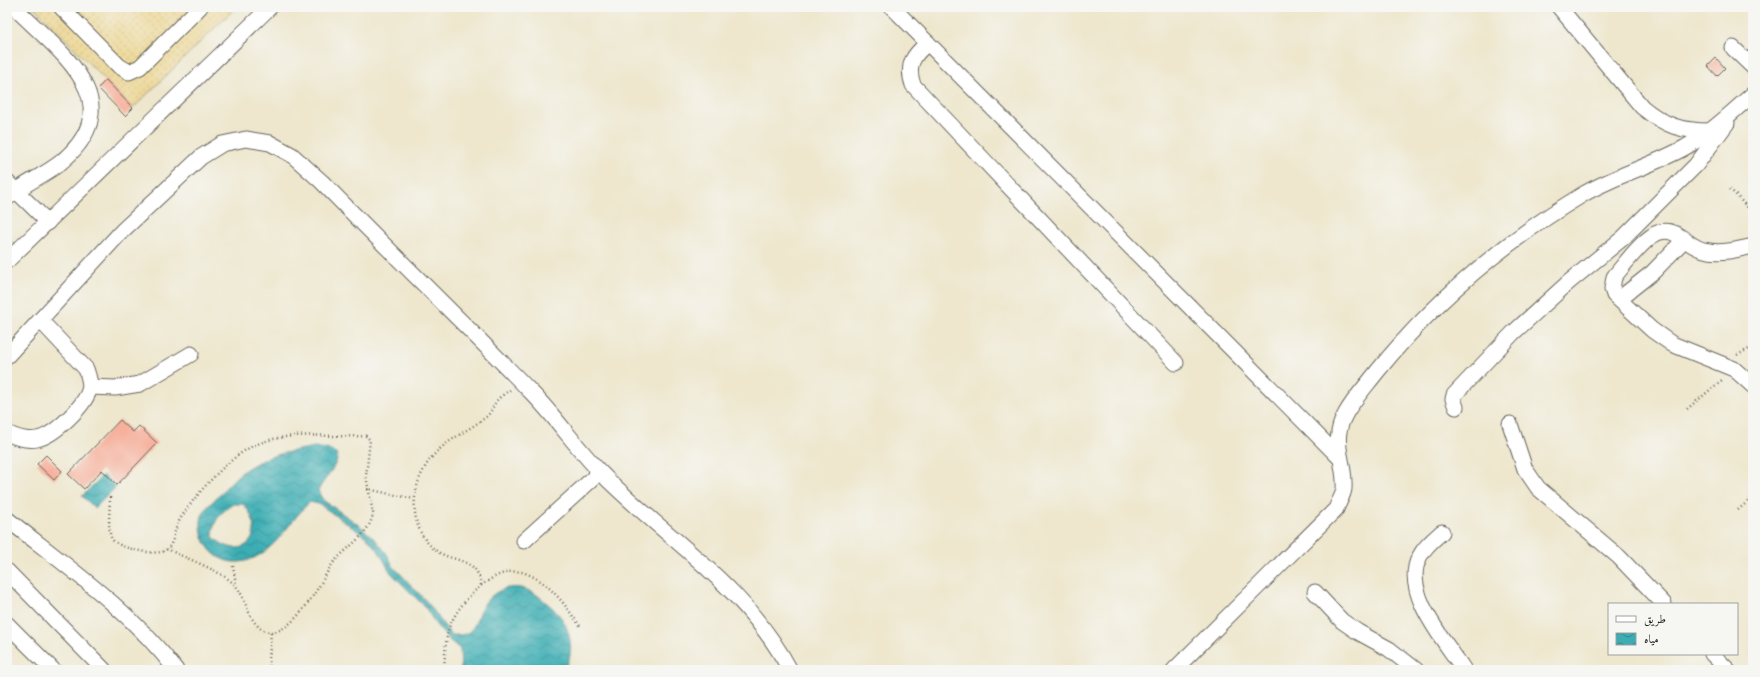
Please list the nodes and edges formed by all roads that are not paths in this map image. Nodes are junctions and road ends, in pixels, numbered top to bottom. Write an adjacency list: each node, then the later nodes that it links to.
1 (14, 7): 13 (street)
2 (61, 7): 3 (street)
3 (200, 7)
4 (270, 7): 14 (street)
5 (892, 7): 7 (street)
6 (1559, 7): 12 (street)
7 (928, 43): 22 (street); 28 (street)
8 (1733, 48): 9 (street)
9 (1753, 67)
10 (1753, 94): 11 (street)
11 (1733, 112): 12 (street); 25 (street)
12 (1710, 131): 28 (street)
13 (10, 190): 14 (street)
14 (48, 222): 17 (street)
15 (1684, 240): 16 (street); 18 (street); 18 (street)
16 (1753, 246)
17 (7, 261)
18 (1618, 299): 23 (street)
19 (40, 320): 21 (street); 24 (street); 29 (street)
20 (191, 354): 24 (street)
21 (7, 356)
22 (1176, 363)
23 (1753, 386)
24 (90, 387): 27 (street)
25 (1456, 407)
26 (1510, 424): 35 (street)
27 (7, 433)
28 (1339, 457): 42 (street)
29 (600, 472): 32 (street); 41 (street)
30 (7, 519): 40 (street)
31 (1442, 532): 44 (street)
32 (524, 541)
33 (7, 572): 39 (street)
34 (1315, 592): 43 (street)
35 (1663, 603)
36 (7, 624): 38 (street)
37 (1713, 655): 45 (street)
38 (53, 670)
39 (104, 670)
40 (176, 670)
41 (790, 670)
42 (1174, 670)
43 (1416, 670)
44 (1464, 670)
45 (1728, 670)

